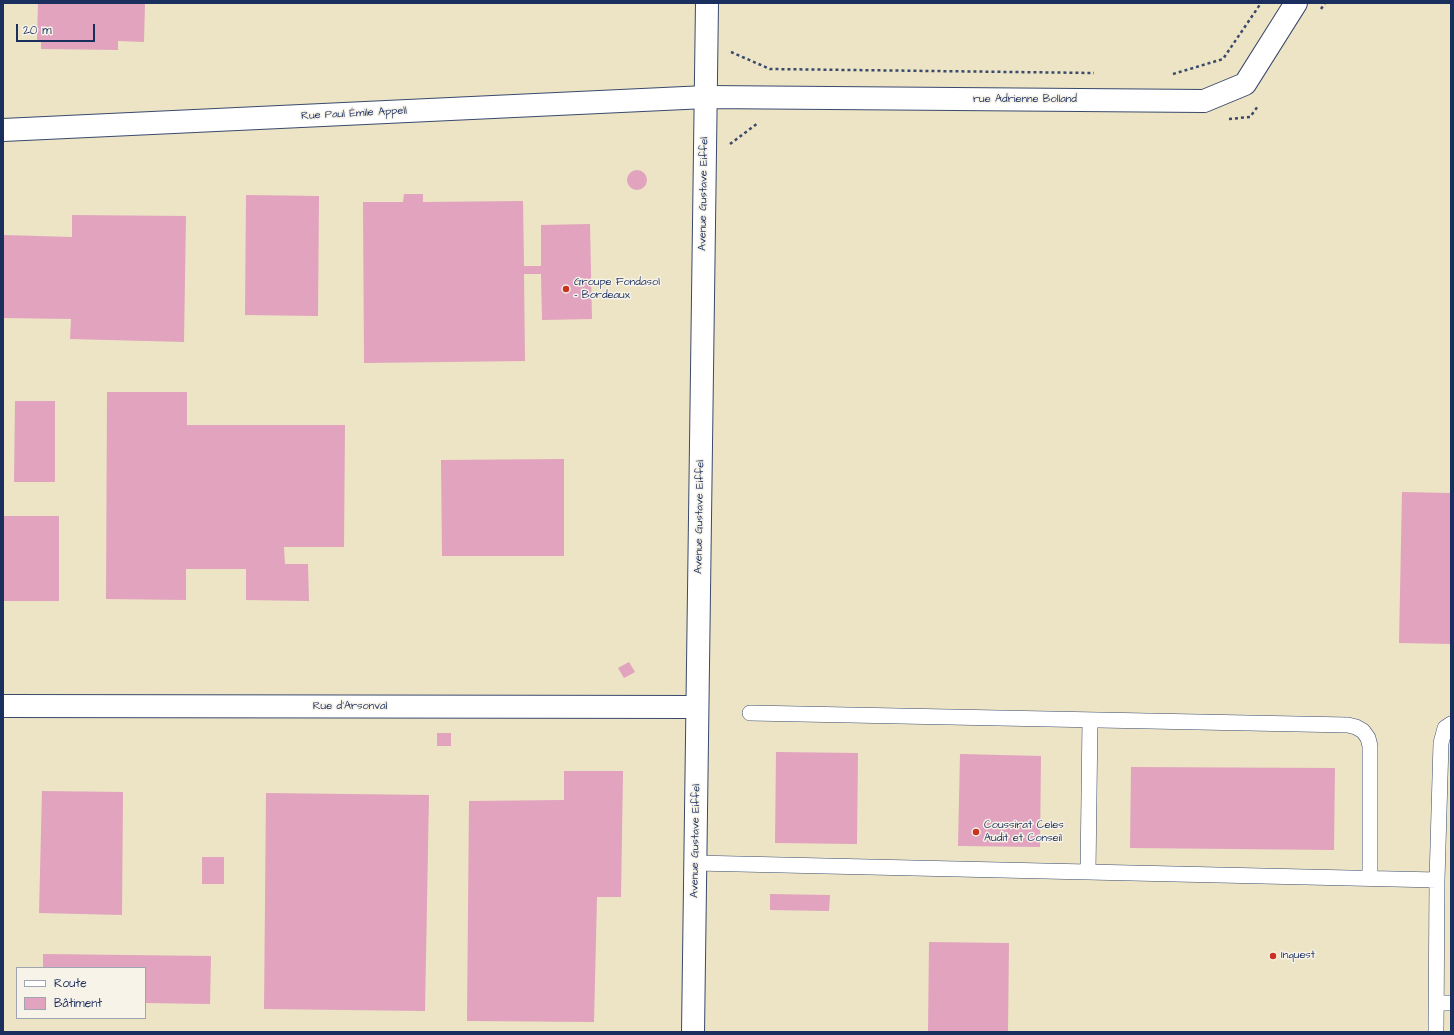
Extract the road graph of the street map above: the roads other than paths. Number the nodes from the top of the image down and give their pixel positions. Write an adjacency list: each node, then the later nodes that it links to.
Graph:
1 (707, 3): 3 (street, Avenue Gustave Eiffel)
2 (1296, 3): 3 (street, rue Adrienne Bolland)
3 (706, 97): 4 (street, Rue Paul Émile Appell); 6 (street, Avenue Gustave Eiffel)
4 (3, 130)
5 (3, 706): 6 (street, Rue d'Arsonval)
6 (697, 707): 11 (street, Avenue Gustave Eiffel)
7 (750, 714): 8 (lane)
8 (1090, 720): 12 (lane); 13 (lane)
9 (1451, 724): 10 (lane)
10 (1445, 778): 14 (lane)
11 (695, 863): 12 (lane); 17 (street, Avenue Gustave Eiffel)
12 (1088, 872): 13 (lane)
13 (1370, 878): 14 (lane)
14 (1437, 880): 15 (lane)
15 (1436, 1003): 16 (lane); 18 (lane)
16 (1451, 1003)
17 (693, 1032)
18 (1436, 1032)

